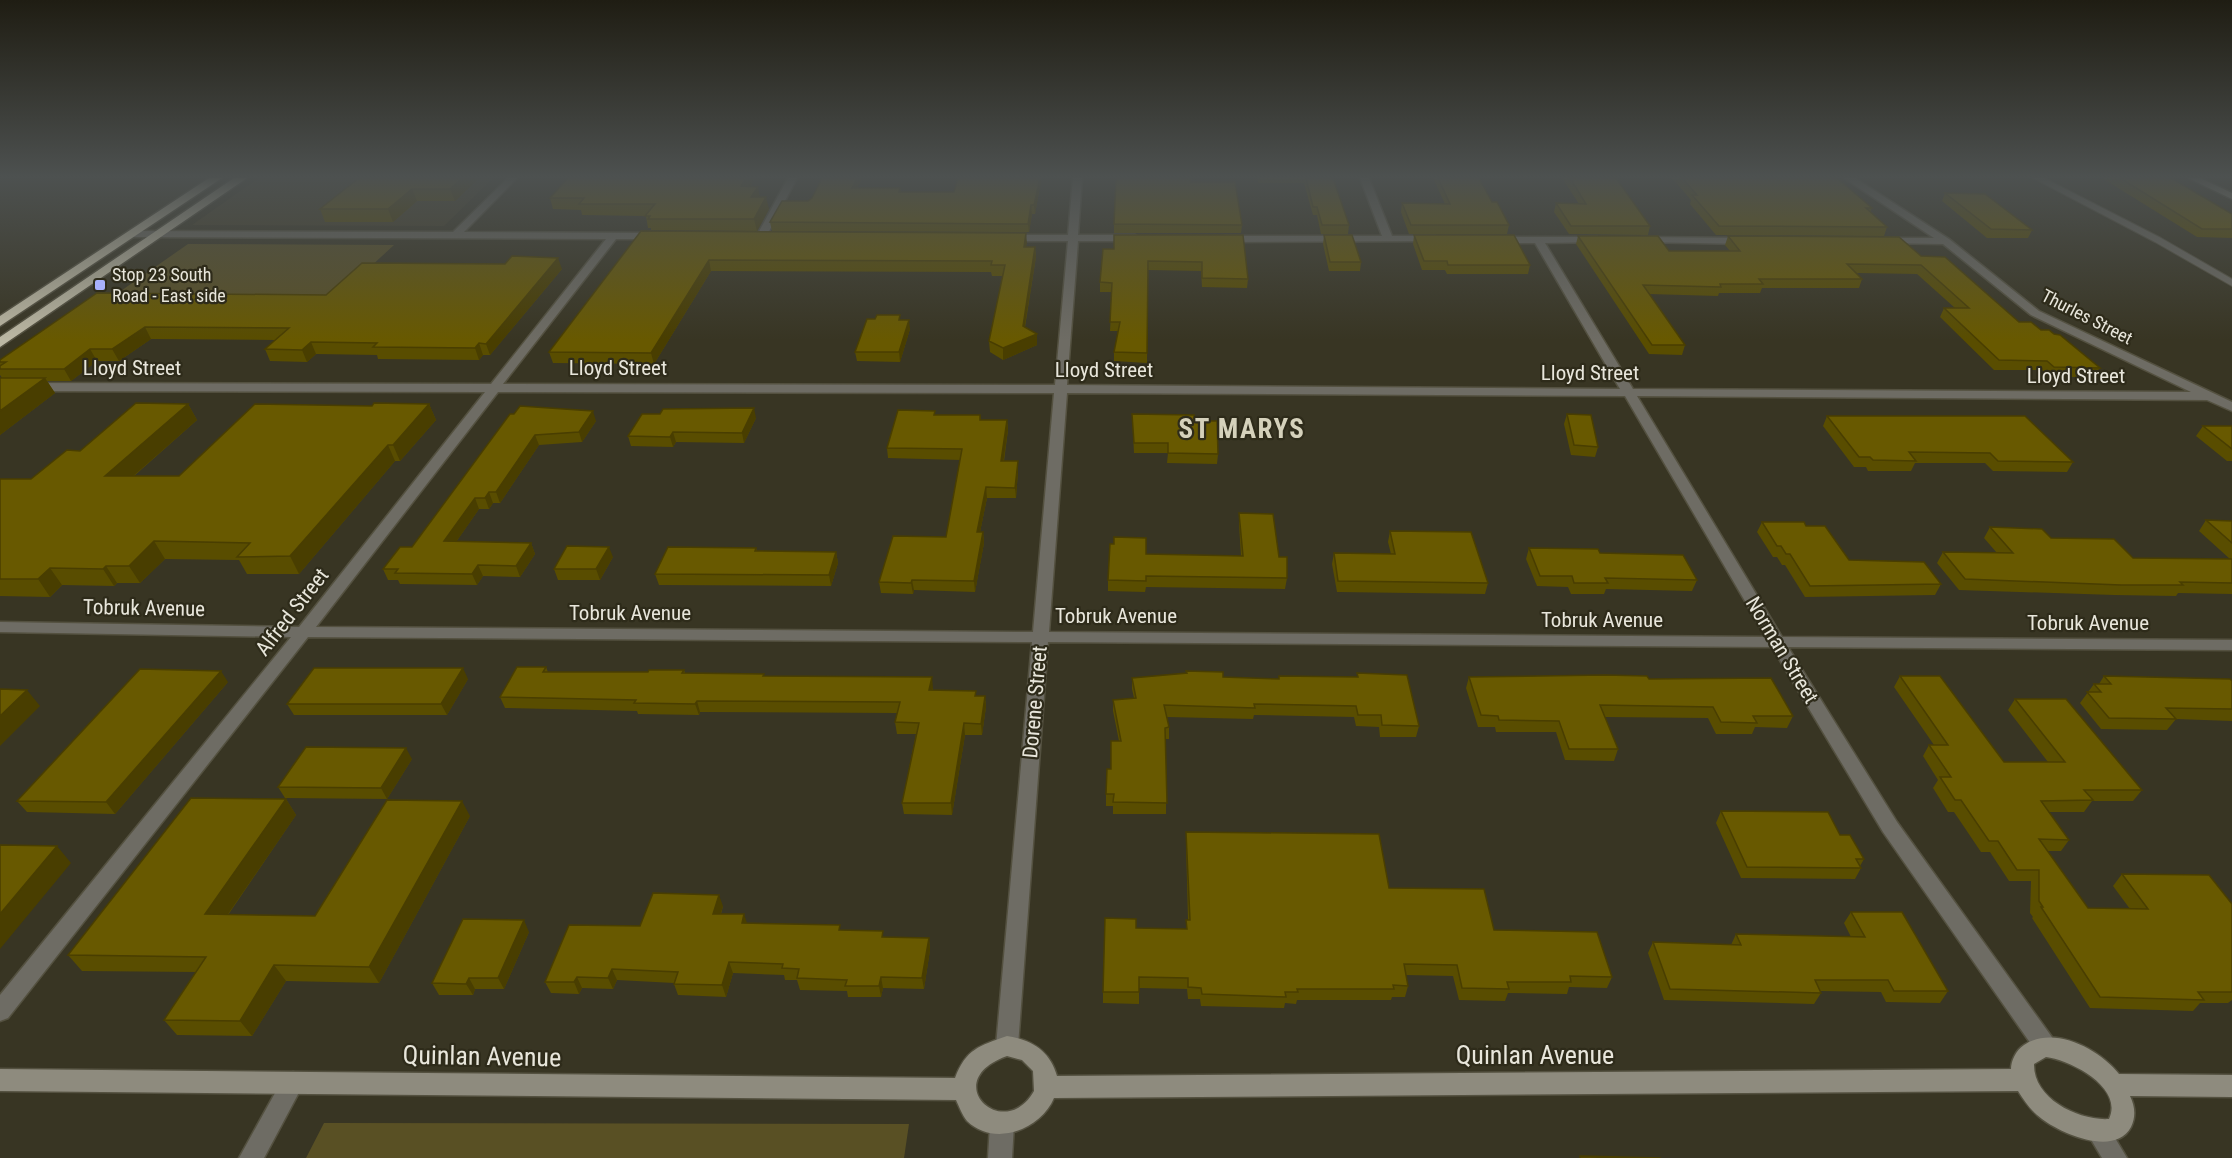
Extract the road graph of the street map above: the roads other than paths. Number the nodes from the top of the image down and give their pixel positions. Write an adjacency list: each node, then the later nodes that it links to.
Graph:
1 (136, 232): 9 (highway)
2 (163, 232): 10 (highway)
3 (459, 232): 11 (street)
4 (764, 232): 15 (street)
5 (1073, 232): 18 (street, Dorene Street)
6 (1385, 232): 21 (street)
7 (1930, 232): 29 (street, Thurles Street)
8 (2142, 232): 30 (lane)
9 (133, 234): 10 (street); 31 (highway)
10 (160, 234): 11 (street); 32 (highway)
11 (455, 236): 12 (street)
12 (613, 236): 13 (street); 34 (street, Alfred Street)
13 (670, 236)
14 (750, 237): 15 (street)
15 (761, 237): 16 (street)
16 (772, 237)
17 (992, 238): 18 (street)
18 (1073, 238): 19 (street); 35 (street, Dorene Street)
19 (1143, 238)
20 (1213, 238): 21 (street)
21 (1388, 239): 22 (street)
22 (1446, 239)
23 (1492, 240): 24 (street)
24 (1538, 240): 25 (street); 36 (street, Norman Street)
25 (1609, 240)
26 (1633, 240): 27 (street)
27 (1764, 241)
28 (1871, 241): 29 (street)
29 (1945, 242): 37 (street, Thurles Street)
30 (2232, 283)
31 (0, 322)
32 (0, 343)
33 (0, 387): 34 (street, Lloyd Street)
34 (494, 387): 35 (street, Lloyd Street); 40 (street, Alfred Street)
35 (1060, 389): 36 (street, Lloyd Street); 41 (street, Dorene Street)
36 (1628, 392): 37 (street, Lloyd Street); 42 (street, Norman Street)
37 (2208, 396): 38 (street, Thurles Street)
38 (2232, 407)
39 (0, 627): 40 (street, Tobruk Avenue)
40 (303, 632): 41 (street, Tobruk Avenue); 44 (street, Alfred Street)
41 (1040, 637): 42 (street, Tobruk Avenue); 45 (street, Dorene Street)
42 (1777, 642): 43 (street, Tobruk Avenue); 46 (street, Norman Street)
43 (2232, 645)
44 (0, 1011)
45 (1007, 1046): 52 (street); 53 (street)
46 (2046, 1047): 48 (street); 50 (street)
47 (0, 1080): 49 (street, Quinlan Avenue)
48 (2024, 1080): 52 (street, Quinlan Avenue); 55 (street)
49 (293, 1083): 53 (street, Quinlan Avenue); 56 (street)
50 (2115, 1085): 51 (street); 55 (street)
51 (2232, 1086)
52 (1046, 1088): 54 (street)
53 (963, 1089): 54 (street)
54 (1002, 1124): 57 (street)
55 (2098, 1131): 58 (street)
56 (251, 1158)
57 (1000, 1158)
58 (2115, 1158)

